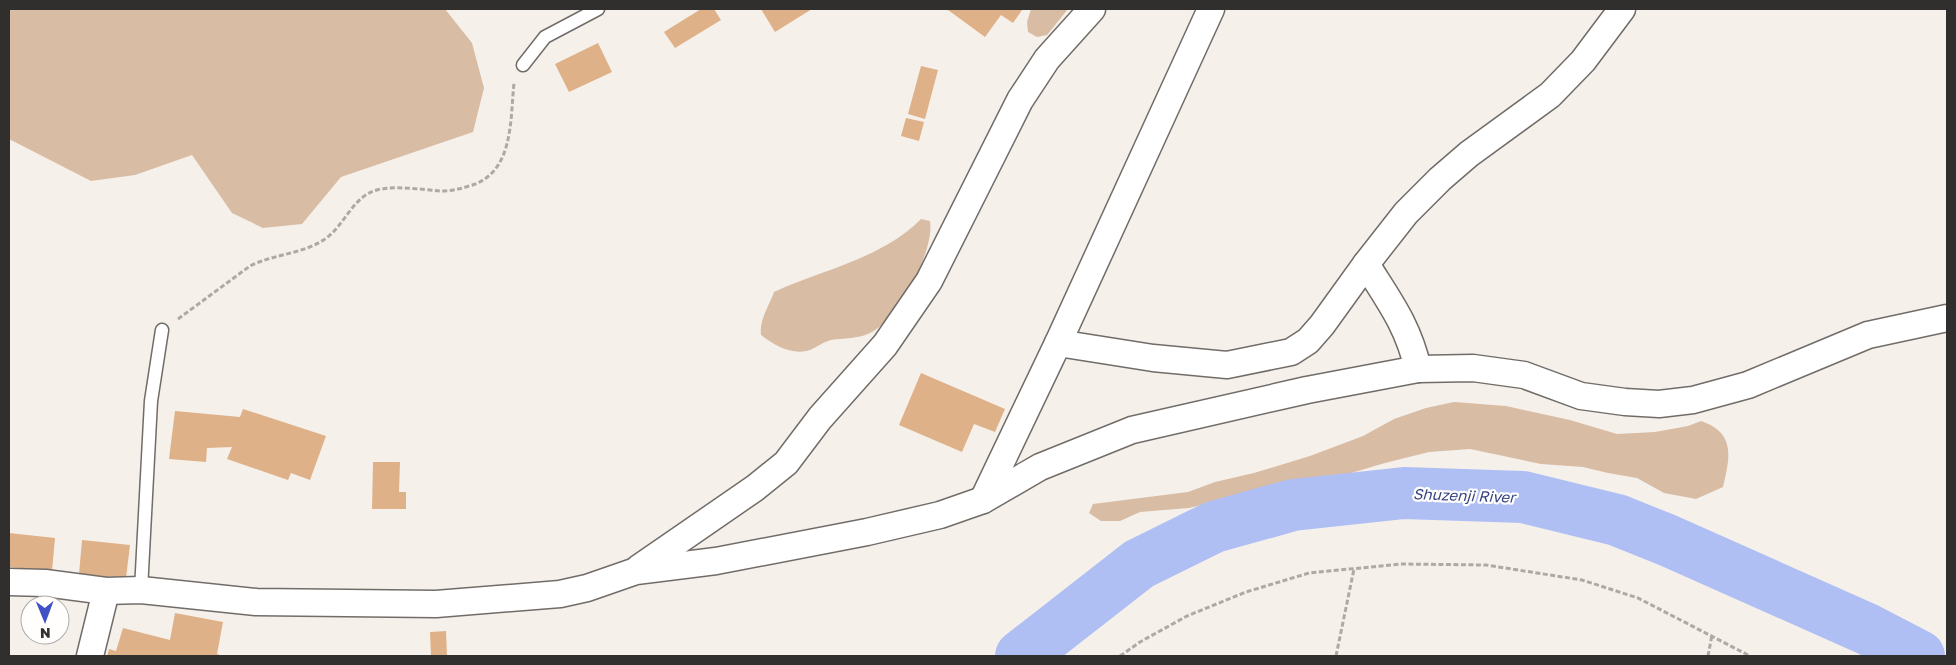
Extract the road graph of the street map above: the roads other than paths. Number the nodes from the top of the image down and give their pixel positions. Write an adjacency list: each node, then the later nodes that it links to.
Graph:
1 (598, 9): 5 (lane)
2 (1092, 9): 12 (street)
3 (1211, 9): 9 (street)
4 (1622, 9): 6 (street)
5 (523, 65)
6 (1366, 264): 9 (street); 10 (street)
7 (1947, 318): 10 (street)
8 (162, 330): 15 (lane)
9 (1058, 343): 11 (street)
10 (1418, 369): 11 (street)
11 (983, 500): 12 (street)
12 (636, 570): 15 (street)
13 (9, 582): 14 (street)
14 (106, 590): 15 (street); 16 (street)
15 (142, 590)
16 (90, 656)

